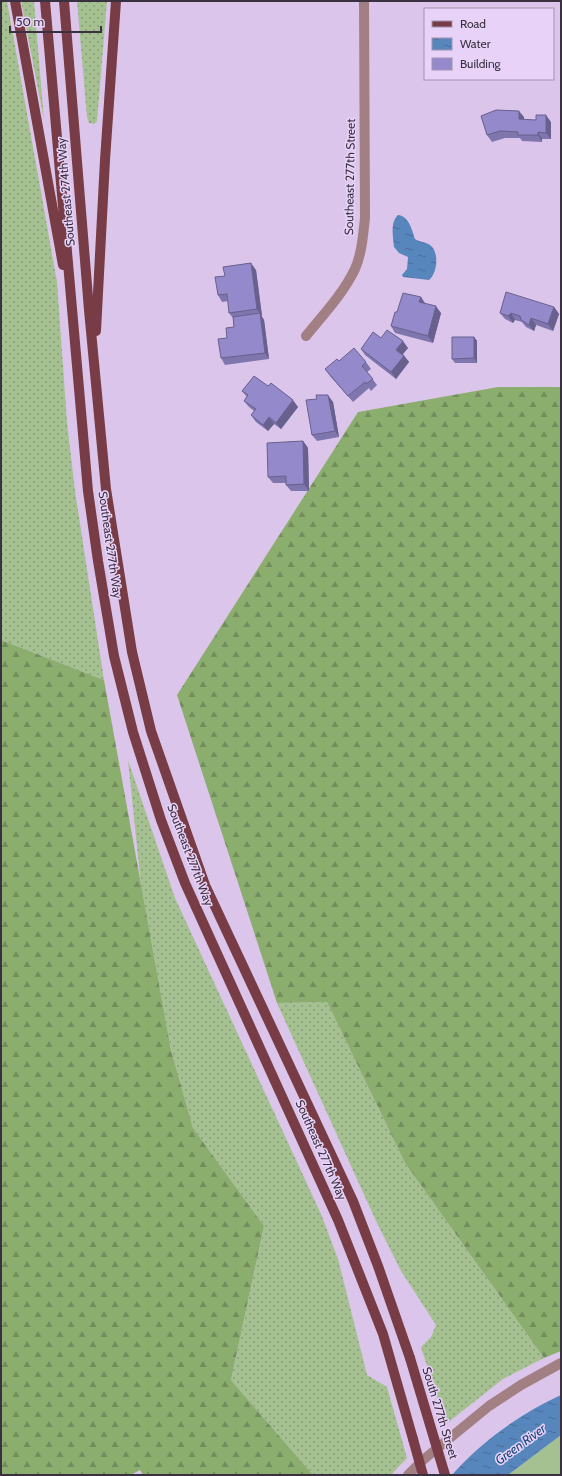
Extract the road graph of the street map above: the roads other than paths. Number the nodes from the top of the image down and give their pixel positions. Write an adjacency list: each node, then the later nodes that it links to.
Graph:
1 (15, 1): 6 (main road)
2 (45, 1): 6 (main road, Southeast 274th Way)
3 (64, 1): 8 (main road, Southeast 274th Way)
4 (116, 1): 8 (main road)
5 (364, 1): 7 (street, Southeast 277th Street)
6 (74, 323): 12 (main road, Southeast 277th Way, bridge)
7 (306, 336)
8 (96, 381): 9 (main road, Southeast 277th Way)
9 (410, 1358): 13 (main road, South 277th Street, bridge)
10 (561, 1363): 11 (street)
11 (408, 1475)
12 (424, 1475)
13 (445, 1475)

